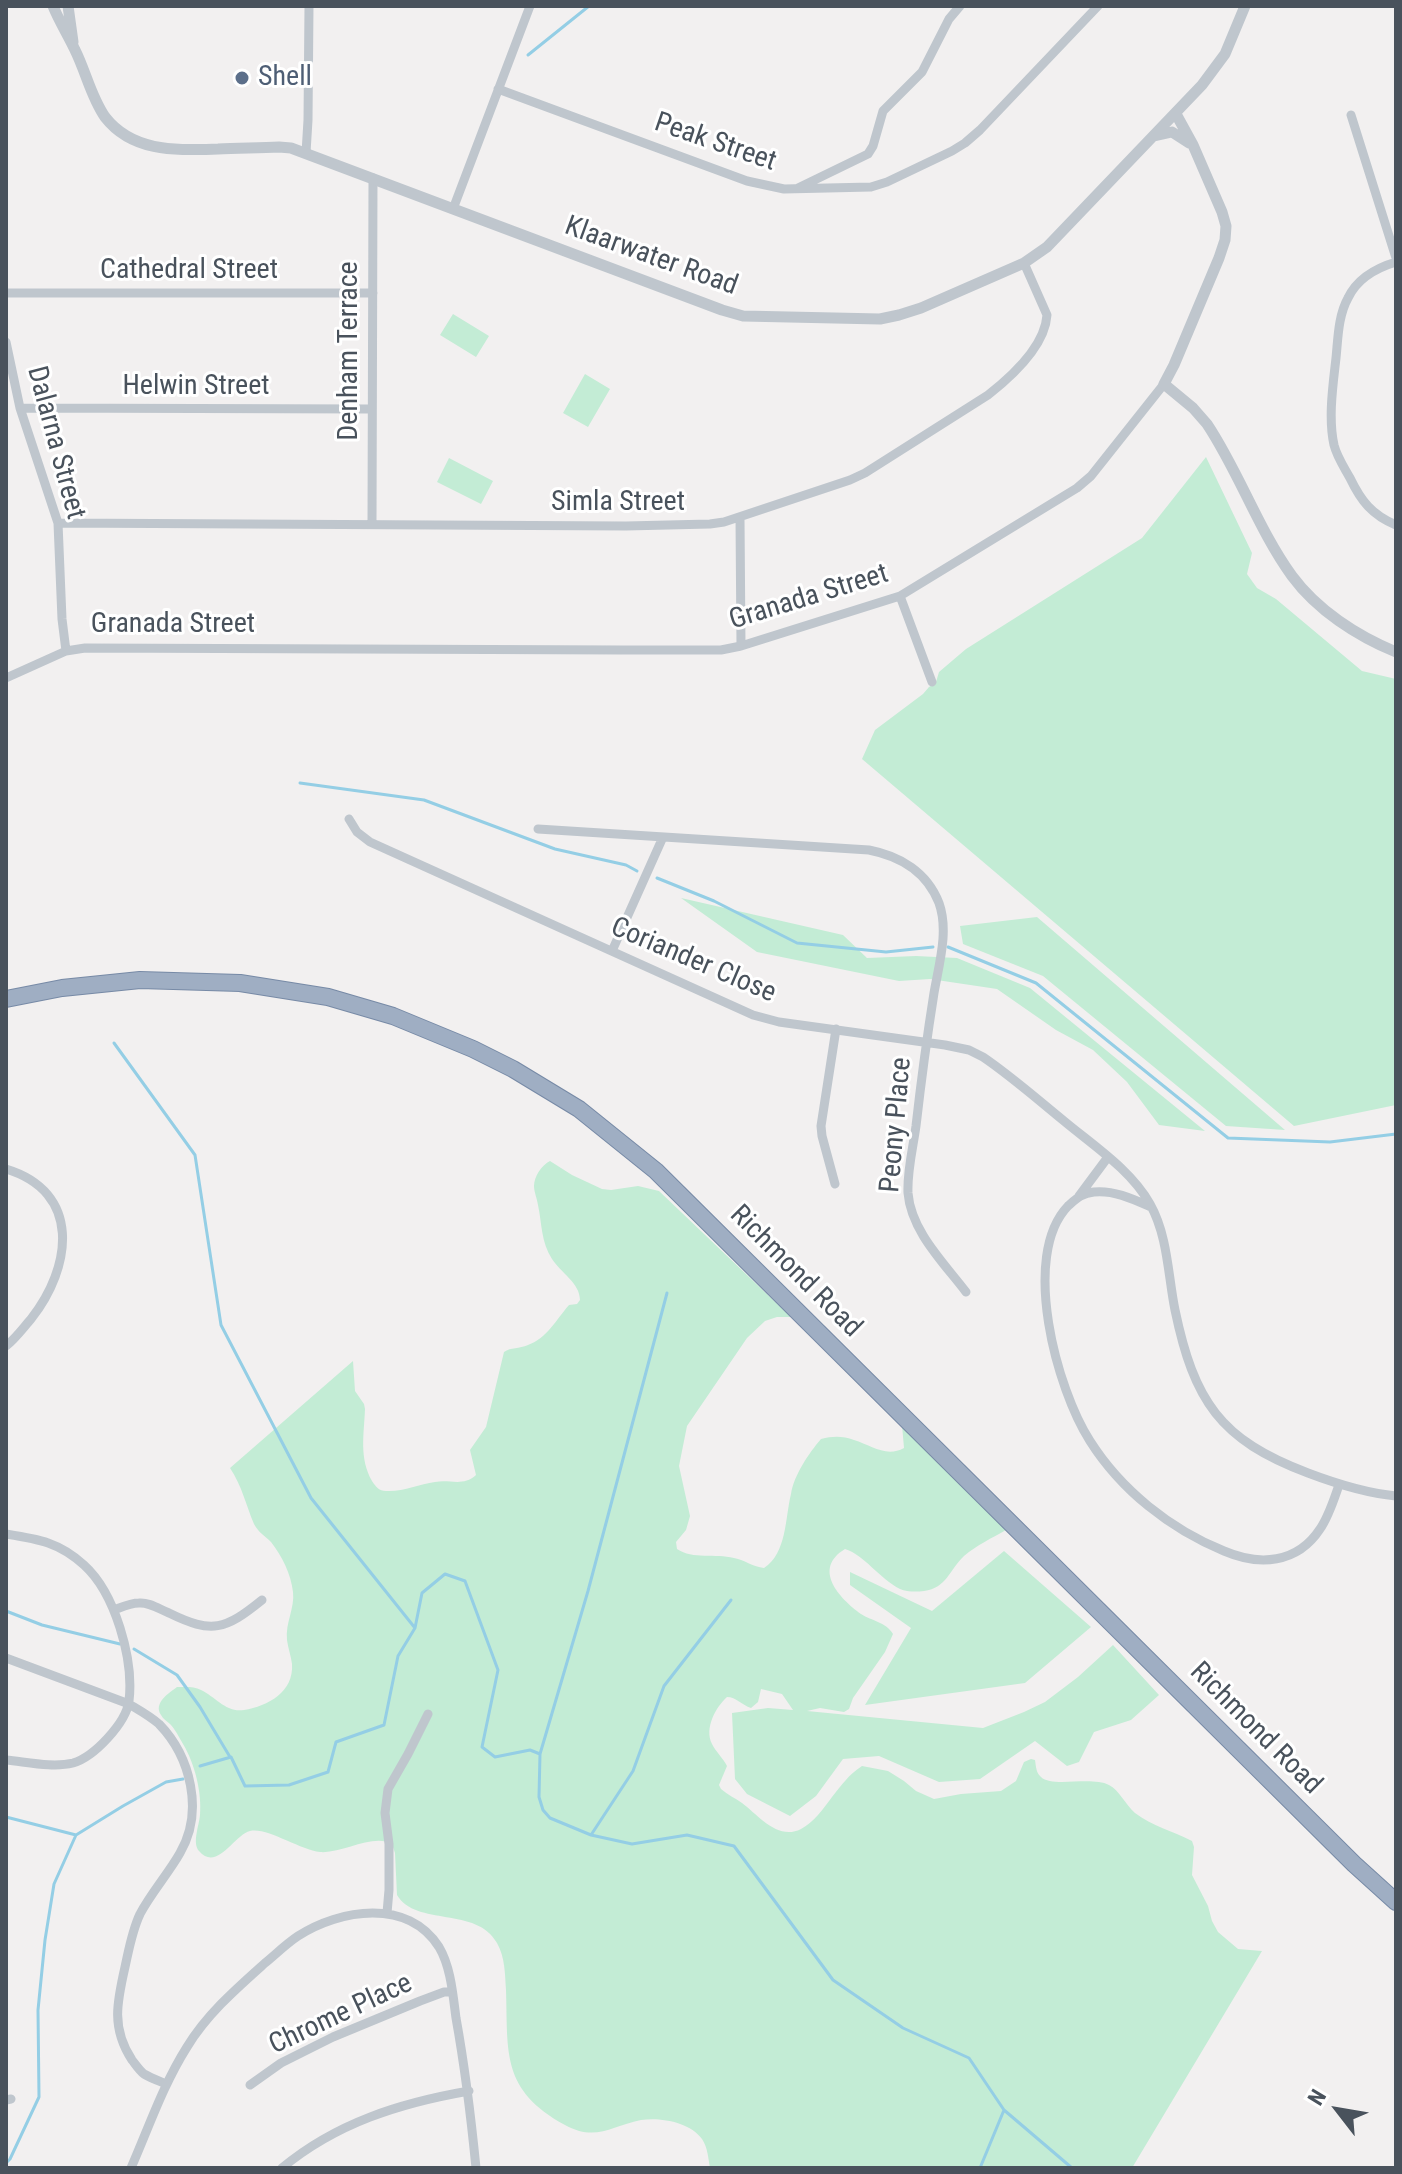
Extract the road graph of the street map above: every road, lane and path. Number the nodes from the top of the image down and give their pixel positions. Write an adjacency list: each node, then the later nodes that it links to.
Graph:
1 (53, 6): 8 (street, Klaarwater Road)
2 (68, 6): 8 (street, Klaarwater Road)
3 (309, 6): 14 (street)
4 (530, 6): 9 (street)
5 (960, 6): 16 (street)
6 (1098, 6): 16 (street, Peak Street)
7 (1245, 6): 10 (street, Klaarwater Road)
8 (75, 50): 14 (street, Klaarwater Road)
9 (498, 89): 16 (street, Peak Street); 17 (street)
10 (1176, 114): 12 (street, Klaarwater Road); 13 (street, Granada Street)
11 (1351, 115): 18 (street)
12 (1154, 136): 13 (street); 19 (street, Klaarwater Road)
13 (1193, 145): 24 (street, Granada Street)
14 (306, 153): 15 (street, Klaarwater Road)
15 (373, 178): 17 (street, Klaarwater Road); 21 (street, Denham Terrace)
16 (795, 189)
17 (453, 209): 19 (street, Klaarwater Road)
18 (1396, 260): 30 (street)
19 (1024, 263): 27 (street, Simla Street)
20 (6, 293): 21 (street, Cathedral Street)
21 (373, 293): 26 (street, Denham Terrace)
22 (6, 342): 23 (street, Dalarna Street)
23 (7, 356): 25 (street, Dalarna Street)
24 (1164, 384): 31 (street, Granada Street); 34 (street)
25 (20, 408): 26 (street, Helwin Street); 28 (street, Dalarna Street)
26 (371, 409): 29 (street, Denham Terrace)
27 (740, 518): 29 (street, Simla Street); 32 (street)
28 (58, 523): 29 (street, Simla Street); 33 (street, Dalarna Street)
29 (372, 524)
30 (1396, 525)
31 (900, 596): 32 (street, Granada Street); 36 (street)
32 (741, 646): 33 (street, Granada Street)
33 (66, 651): 35 (street, Granada Street)
34 (1396, 651)
35 (6, 678)
36 (932, 682)
37 (349, 819): 40 (street, Coriander Close)
38 (538, 829): 39 (street, Peony Place)
39 (663, 837): 40 (street); 43 (street, Peony Place)
40 (612, 951): 42 (street, Coriander Close)
41 (6, 999): 60 (highway, Richmond Road)
42 (836, 1029): 43 (street, Coriander Close); 46 (street)
43 (926, 1042): 44 (street, Coriander Close); 49 (street, Peony Place)
44 (1108, 1157): 47 (street); 48 (street, Coriander Close)
45 (6, 1169): 50 (street)
46 (835, 1184)
47 (1079, 1196): 48 (street); 51 (street)
48 (1152, 1208): 51 (street, Coriander Close)
49 (966, 1292)
50 (6, 1346)
51 (1339, 1485): 52 (street, Coriander Close)
52 (1396, 1496)
53 (6, 1534): 55 (street)
54 (262, 1600): 55 (street)
55 (114, 1610): 57 (street)
56 (6, 1658): 57 (street)
57 (129, 1704): 59 (street); 63 (street)
58 (428, 1714): 61 (street)
59 (6, 1760)
60 (1396, 1902)
61 (387, 1913): 62 (street); 63 (street)
62 (452, 1992): 64 (street, Chrome Place); 65 (street)
63 (166, 2084): 66 (street)
64 (250, 2085)
65 (469, 2091): 67 (street); 68 (street)
66 (131, 2168)
67 (282, 2168)
68 (476, 2168)

